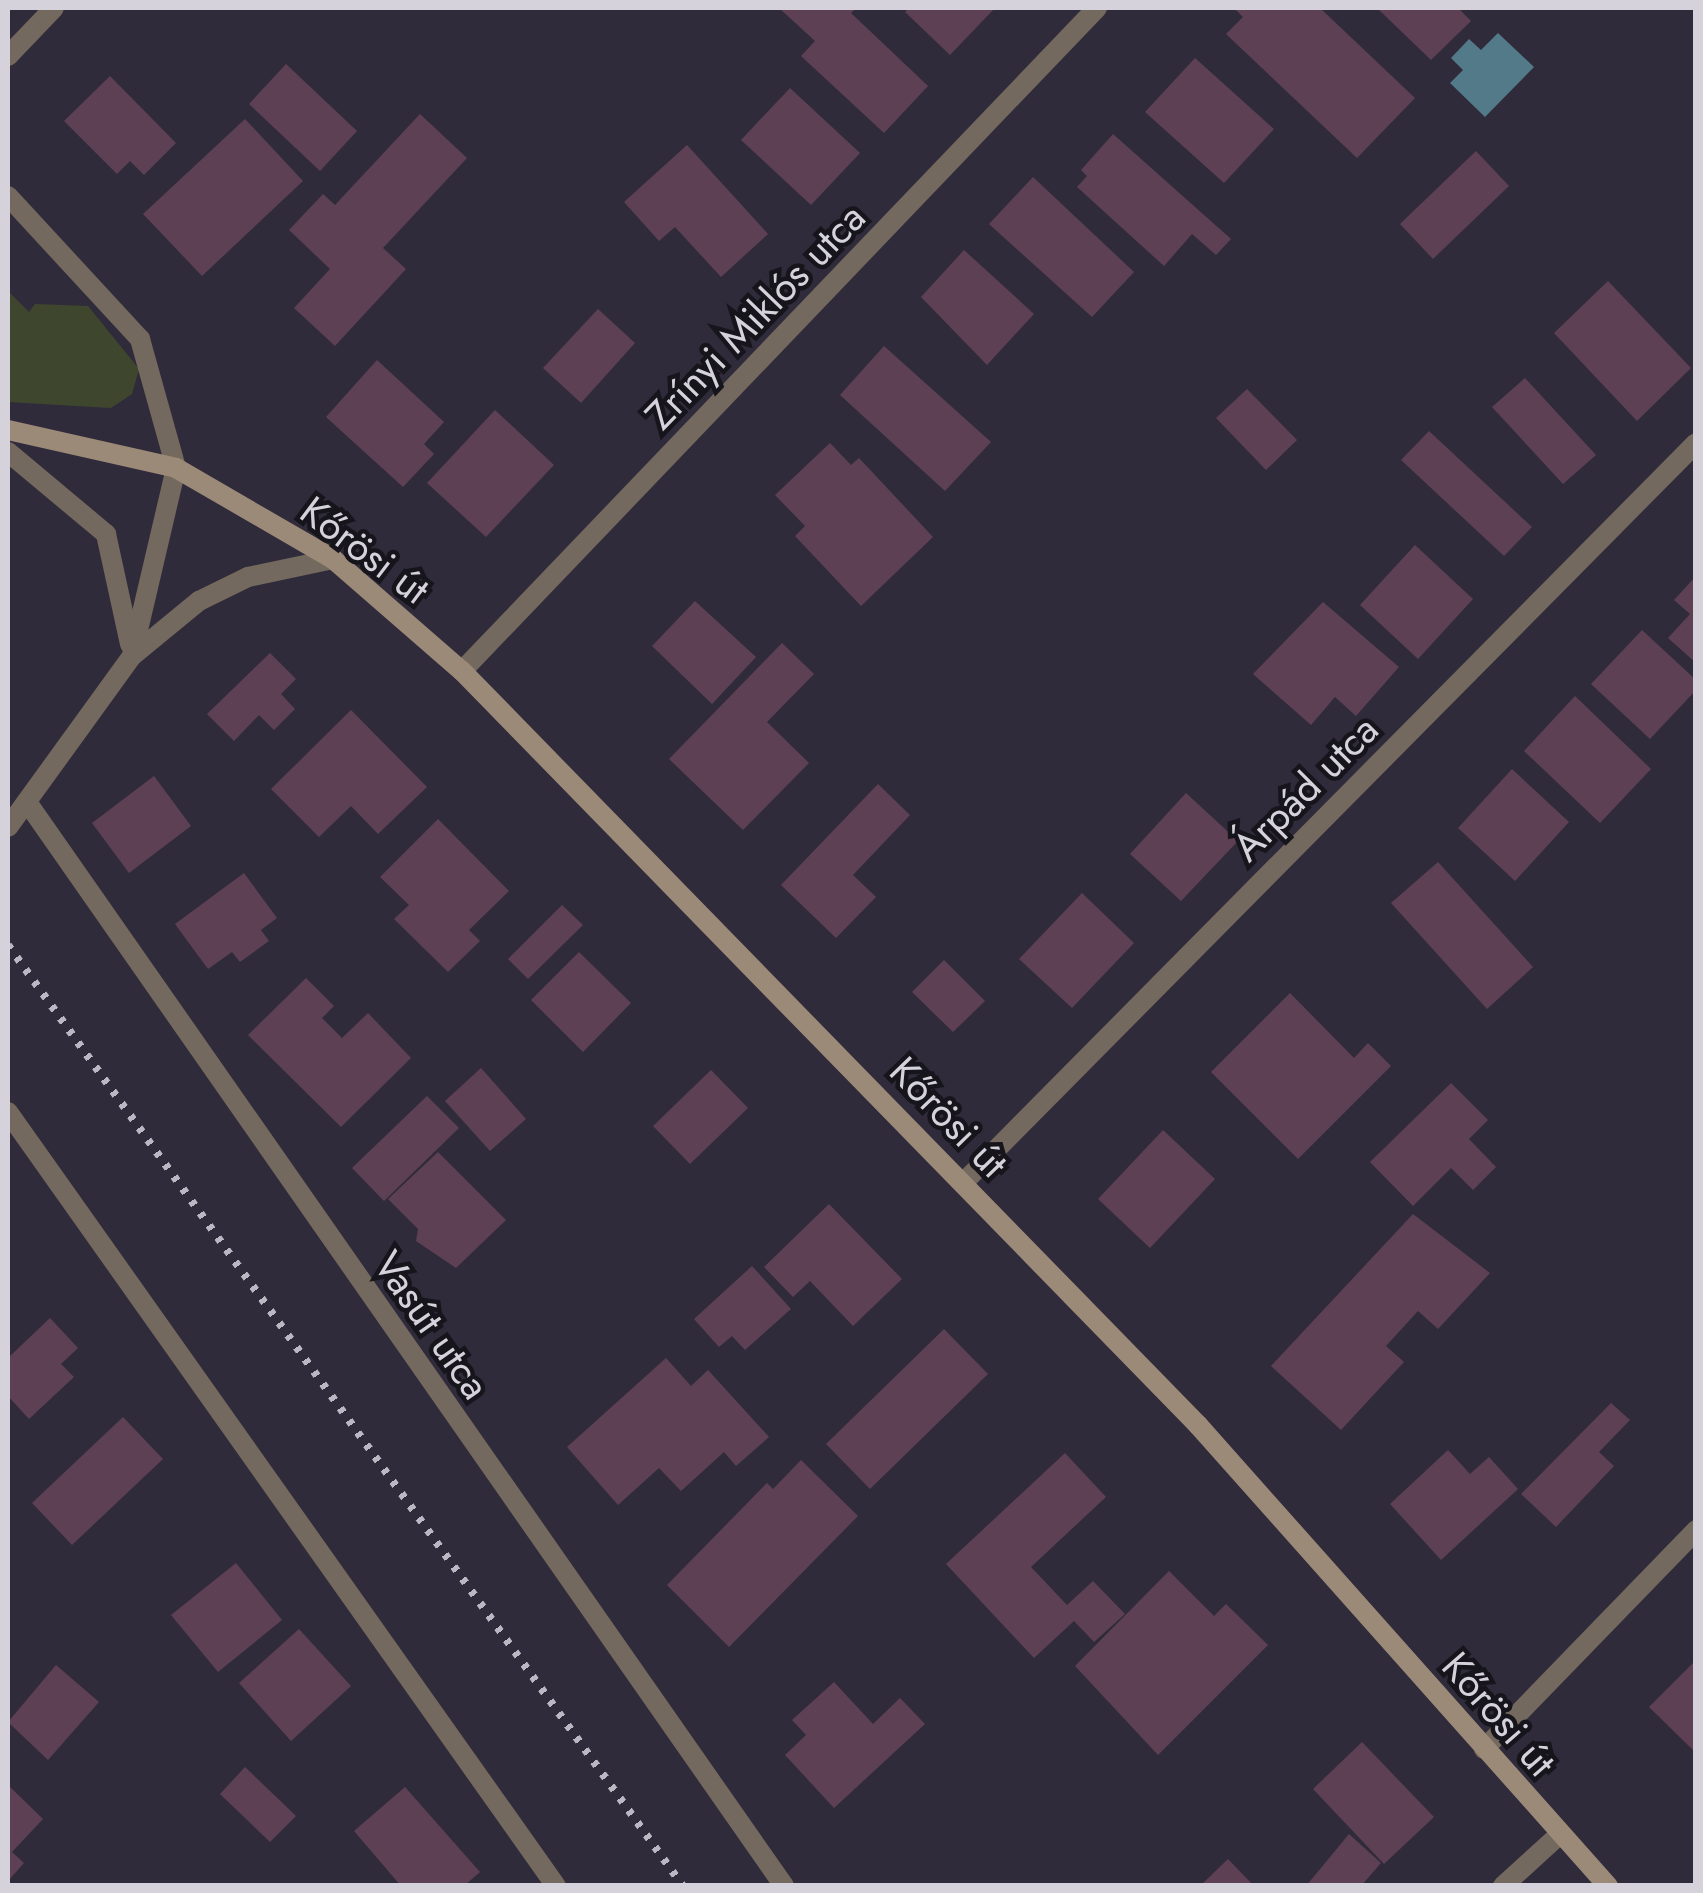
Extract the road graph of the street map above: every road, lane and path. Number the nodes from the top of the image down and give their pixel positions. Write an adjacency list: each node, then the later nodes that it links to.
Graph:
1 (54, 8): 3 (street)
2 (1098, 8): 11 (street, Zrínyi Miklós utca)
3 (8, 56)
4 (8, 196): 8 (street)
5 (8, 430): 8 (main road, Kőrösi út)
6 (1696, 443): 15 (street, Árpád utca)
7 (8, 452): 10 (street)
8 (176, 468): 9 (main road, Kőrösi út); 10 (street)
9 (333, 560): 10 (street); 11 (main road, Kőrösi út)
10 (132, 656): 12 (street)
11 (462, 672): 15 (main road, Kőrösi út)
12 (27, 802): 13 (street); 20 (street, Vasút utca)
13 (8, 828)
14 (8, 1112): 19 (street)
15 (964, 1182): 17 (main road, Kőrösi út)
16 (1696, 1530): 17 (street)
17 (1484, 1749): 18 (main road, Kőrösi út)
18 (1558, 1836): 21 (street); 22 (main road, Kőrösi út)
19 (556, 1886)
20 (784, 1886)
21 (1504, 1886)
22 (1608, 1886)

